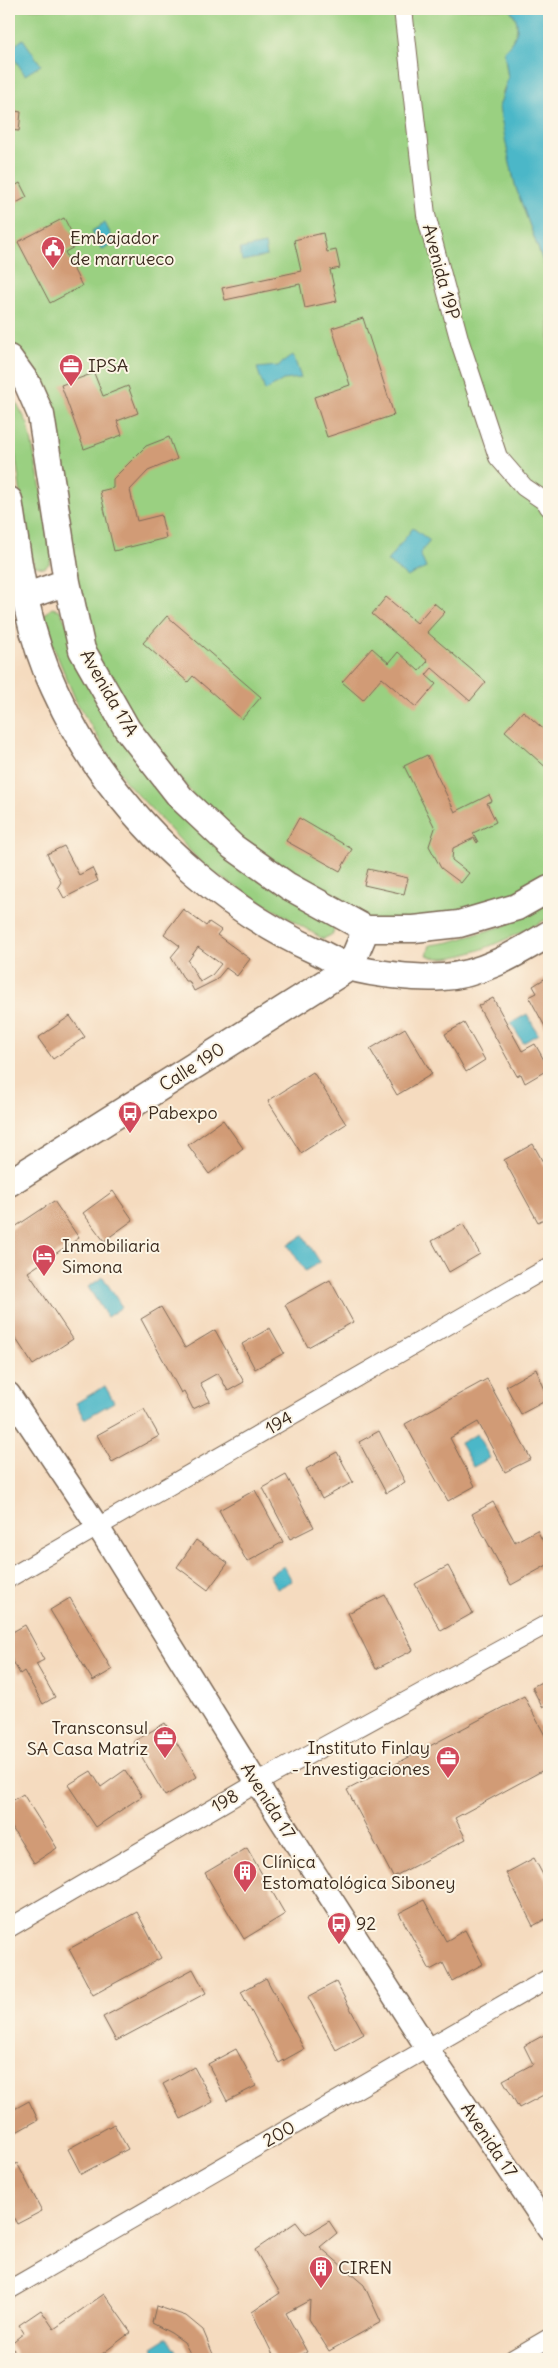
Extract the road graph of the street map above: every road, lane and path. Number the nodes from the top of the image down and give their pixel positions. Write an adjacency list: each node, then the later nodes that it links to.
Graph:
1 (403, 9): 4 (street, Avenida 19P)
2 (9, 358): 5 (main road, Avenida 17A)
3 (9, 500): 6 (main road)
4 (548, 504)
5 (67, 582): 6 (main road); 8 (main road, Avenida 17A)
6 (24, 597): 10 (main road)
7 (549, 888): 8 (main road)
8 (366, 929): 10 (main road)
9 (549, 934): 10 (main road)
10 (350, 967): 11 (main road, Calle 190)
11 (9, 1183)
12 (549, 1267): 14 (street, 194)
13 (9, 1394): 14 (street, Avenida 17)
14 (98, 1527): 15 (street, 194); 17 (street, Avenida 17)
15 (9, 1578)
16 (549, 1623): 17 (street, 198)
17 (257, 1783): 18 (street, 198); 20 (street, Avenida 17)
18 (9, 1928)
19 (549, 1978): 20 (street, 200)
20 (427, 2048): 21 (street, Avenida 17); 22 (street, 200)
21 (549, 2229)
22 (9, 2290)
23 (549, 2338): 24 (street)
24 (513, 2359)

